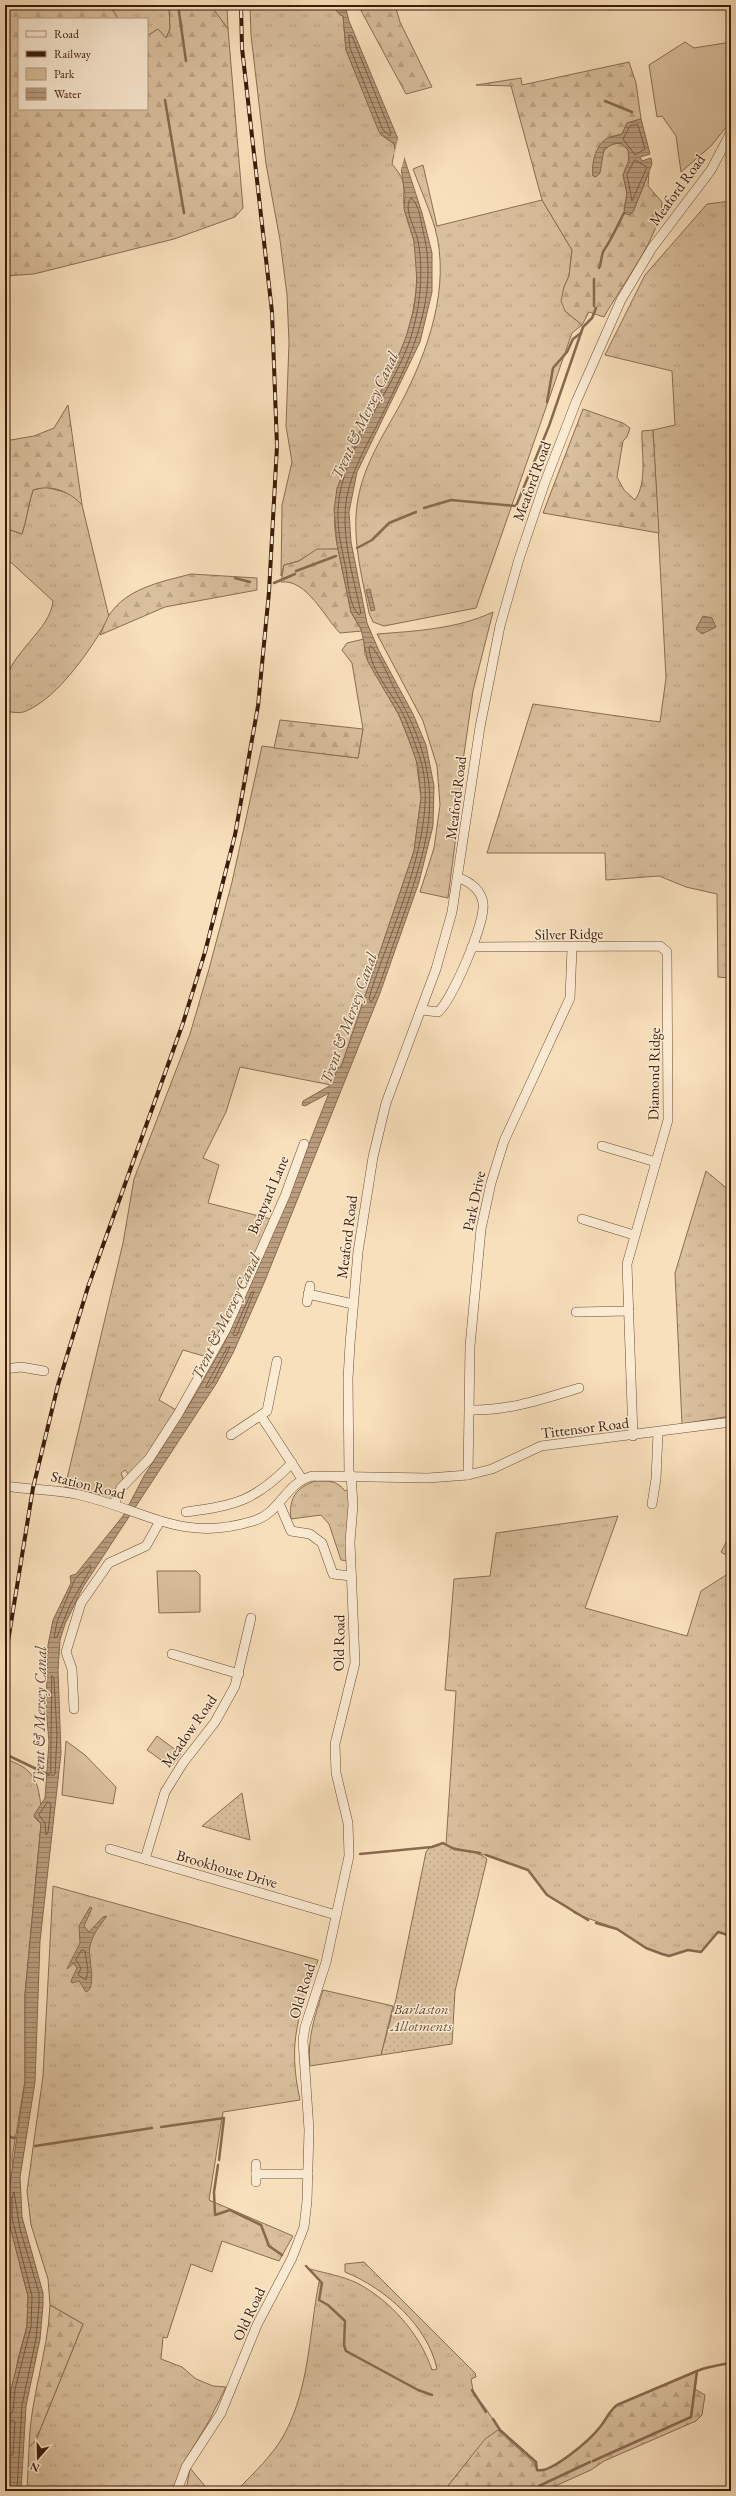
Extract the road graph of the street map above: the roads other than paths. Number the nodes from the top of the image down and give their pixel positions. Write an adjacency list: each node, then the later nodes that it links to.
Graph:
1 (731, 132): 2 (street, Meaford Road)
2 (458, 878): 3 (street); 6 (street, Meaford Road)
3 (472, 947): 4 (street, Silver Ridge); 6 (street)
4 (572, 948): 5 (street, Silver Ridge); 20 (street, Park Drive)
5 (665, 949): 9 (street, Diamond Ridge)
6 (422, 1010): 13 (street, Meaford Road)
7 (304, 1144): 32 (street, Boatyard Lane)
8 (602, 1146): 9 (street)
9 (656, 1162): 11 (street, Diamond Ridge)
10 (582, 1219): 11 (street)
11 (634, 1235): 14 (street, Diamond Ridge)
12 (308, 1294): 13 (street)
13 (353, 1304): 27 (street, Meaford Road)
14 (629, 1311): 15 (street); 25 (street, Diamond Ridge)
15 (576, 1312)
16 (277, 1361): 21 (street)
17 (5, 1369): 18 (street)
18 (44, 1371)
19 (579, 1388): 20 (street)
20 (470, 1410): 28 (street, Park Drive)
21 (261, 1416): 24 (street); 26 (street)
22 (731, 1422): 23 (street, Tittensor Road)
23 (658, 1433): 25 (street, Tittensor Road); 33 (street)
24 (231, 1435)
25 (633, 1436): 28 (street, Tittensor Road)
26 (292, 1463): 29 (street); 34 (street)
27 (350, 1475): 28 (street, Tittensor Road); 29 (street); 36 (street, Old Road)
28 (468, 1475)
29 (302, 1479): 31 (street)
30 (5, 1486): 32 (street, Station Road)
31 (279, 1503): 35 (street); 36 (street)
32 (114, 1504): 35 (street, Station Road)
33 (652, 1504)
34 (186, 1512)
35 (160, 1521): 40 (street)
36 (351, 1576): 43 (street, Old Road)
37 (251, 1618): 39 (street, Meadow Road)
38 (172, 1654): 39 (street)
39 (238, 1674): 42 (street, Meadow Road)
40 (74, 1709)
41 (110, 1849): 42 (street, Brookhouse Drive)
42 (145, 1859): 43 (street, Brookhouse Drive)
43 (336, 1915): 45 (street, Old Road)
44 (256, 2164): 45 (street)
45 (308, 2174): 46 (street, Old Road)
46 (177, 2491)

